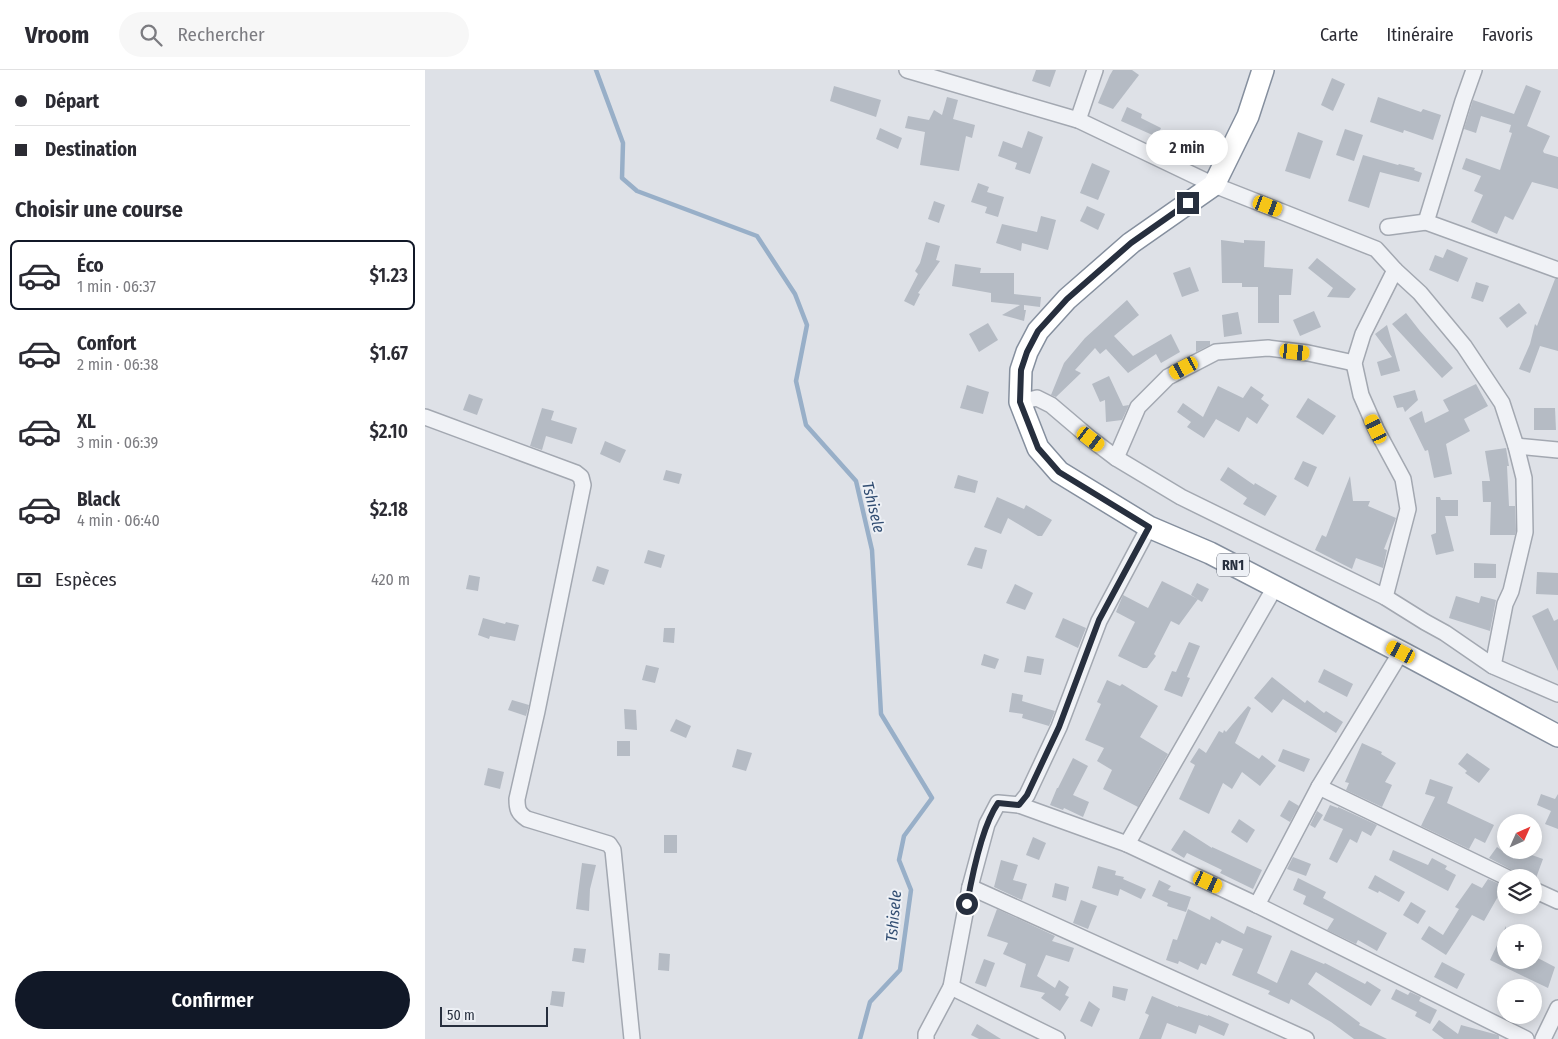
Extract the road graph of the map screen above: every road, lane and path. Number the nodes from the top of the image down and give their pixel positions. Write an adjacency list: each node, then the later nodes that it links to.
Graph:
1 (907, 70): 5 (street)
2 (1095, 70): 6 (street)
3 (1263, 70): 7 (highway, RN1)
4 (1474, 70): 8 (street)
5 (934, 74): 6 (street)
6 (1078, 120): 7 (street)
7 (1213, 185): 10 (street); 13 (highway, RN1)
8 (1426, 222): 9 (street); 11 (street)
9 (1388, 227)
10 (1395, 270): 12 (street); 15 (street)
11 (1558, 270)
12 (1353, 363): 17 (street); 20 (street)
13 (1020, 402): 17 (street); 18 (highway, RN1)
14 (425, 417): 35 (street)
15 (1516, 446): 16 (street); 22 (street)
16 (1558, 450)
17 (1116, 458): 20 (street)
18 (1149, 527): 19 (highway, RN1); 26 (street)
19 (1275, 587): 21 (highway, RN1); 27 (street)
20 (1385, 597): 22 (street)
21 (1401, 652): 24 (highway, RN1); 25 (street)
22 (1493, 666): 23 (street)
23 (1558, 694)
24 (1558, 736)
25 (1319, 787): 28 (street); 32 (street)
26 (1019, 805): 27 (street); 29 (street)
27 (1127, 844): 32 (street)
28 (1497, 873)
29 (970, 887): 33 (street); 38 (street)
30 (1542, 894): 31 (street)
31 (1558, 901)
32 (1257, 905): 39 (street)
33 (951, 988): 36 (street); 37 (street)
34 (1558, 1008): 40 (street)
35 (632, 1039)
36 (926, 1039)
37 (1057, 1039)
38 (1305, 1039)
39 (1526, 1039)
40 (1543, 1039)

